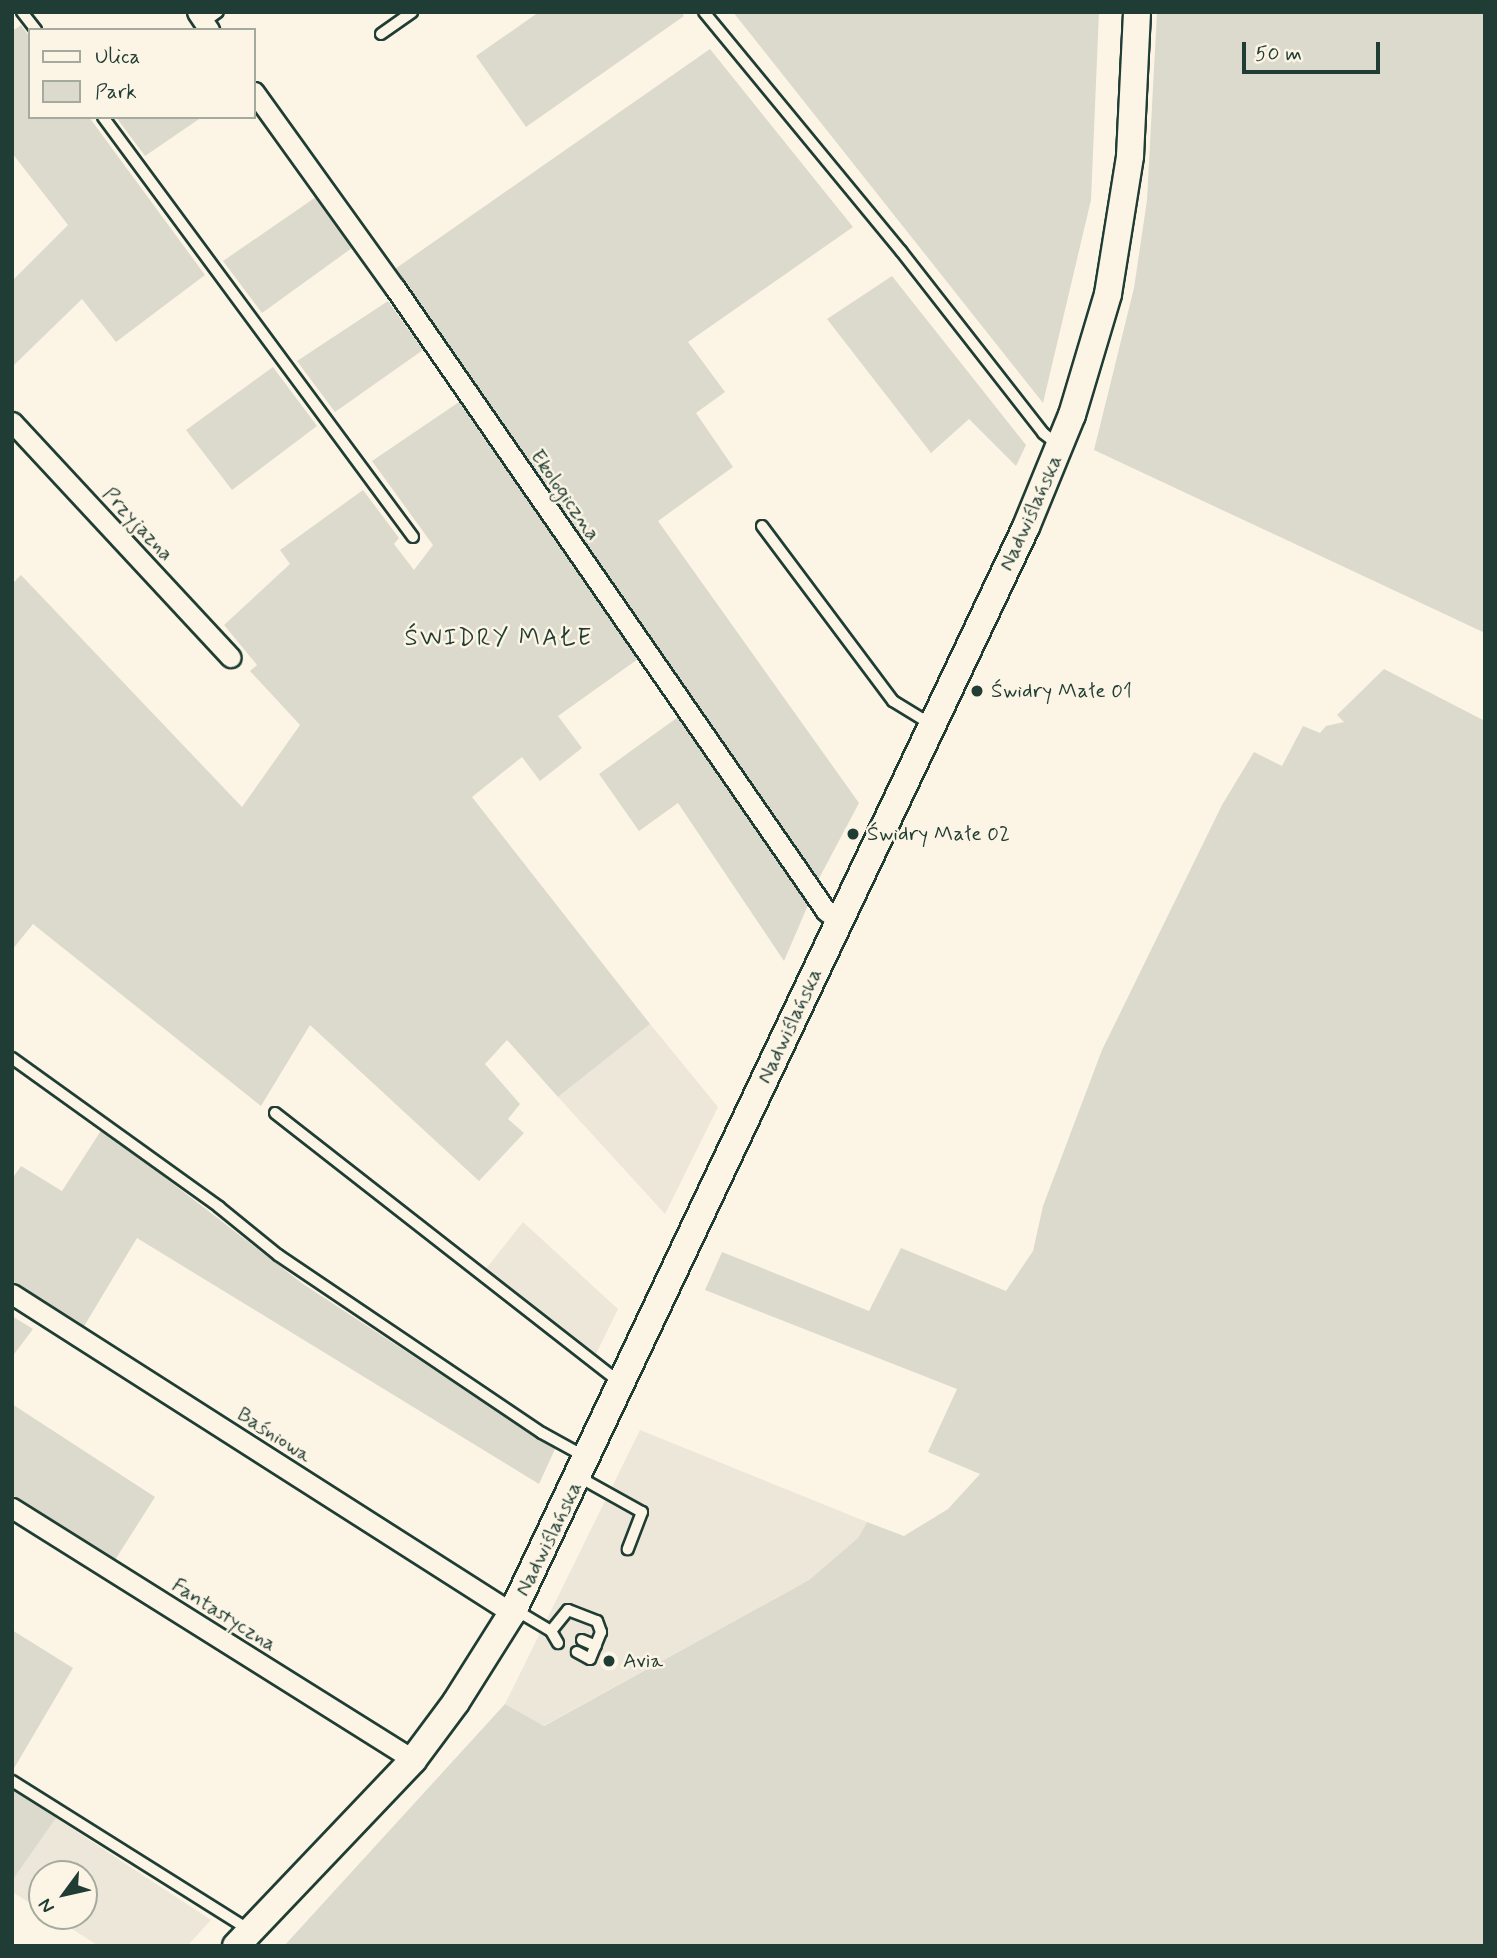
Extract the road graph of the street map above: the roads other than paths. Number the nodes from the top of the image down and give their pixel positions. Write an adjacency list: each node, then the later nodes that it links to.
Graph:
1 (22, 12): 5 (lane)
2 (412, 12): 6 (lane)
3 (704, 12): 10 (lane)
4 (1137, 12): 10 (main road, Nadwiślańska)
5 (34, 28)
6 (381, 34)
7 (256, 95): 15 (street, Ekologiczna)
8 (104, 119): 12 (lane)
9 (12, 422): 13 (street, Przyjazna)
10 (1060, 446): 14 (main road, Nadwiślańska)
11 (762, 526): 14 (lane)
12 (413, 537)
13 (230, 657)
14 (932, 726): 15 (main road, Nadwiślańska)
15 (840, 920): 19 (main road, Nadwiślańska)
16 (12, 1058): 20 (lane)
17 (275, 1113): 19 (lane)
18 (12, 1294): 23 (street, Baśniowa)
19 (622, 1385): 20 (main road, Nadwiślańska)
20 (584, 1468): 22 (lane); 23 (main road, Nadwiślańska)
21 (12, 1508): 30 (street, Fantastyczna)
22 (628, 1549)
23 (513, 1611): 24 (lane); 30 (main road, Nadwiślańska)
24 (551, 1631): 25 (lane); 27 (lane); 28 (lane)
25 (564, 1631)
26 (582, 1640): 28 (lane)
27 (558, 1643)
28 (596, 1646): 29 (lane)
29 (577, 1652)
30 (413, 1760): 32 (main road, Nadwiślańska)
31 (12, 1781): 32 (lane)
32 (244, 1939)

